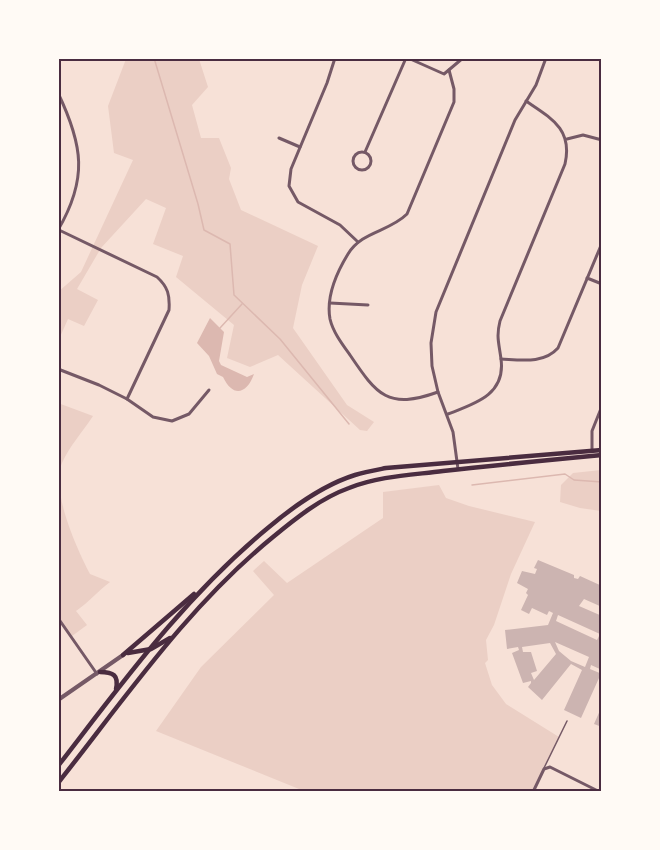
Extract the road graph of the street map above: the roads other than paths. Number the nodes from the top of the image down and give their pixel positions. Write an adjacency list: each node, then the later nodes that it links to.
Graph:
1 (335, 58): 13 (street)
2 (407, 58): 5 (street); 14 (street)
3 (463, 58): 5 (street)
4 (546, 58): 7 (street)
5 (449, 70): 18 (street)
6 (58, 93): 8 (street)
7 (526, 101): 11 (street); 27 (street)
8 (64, 105): 9 (street); 16 (street)
9 (58, 107)
10 (279, 138): 13 (street)
11 (567, 138): 12 (street); 24 (street)
12 (602, 140)
13 (300, 147): 18 (street)
14 (365, 152): 14 (street)
15 (58, 214): 16 (street)
16 (65, 217): 17 (street)
17 (59, 230): 28 (street)
18 (358, 242): 22 (street)
19 (602, 243): 20 (street)
20 (587, 278): 21 (street); 24 (street)
21 (602, 284)
22 (330, 303): 23 (street); 27 (street)
23 (368, 305)
24 (501, 359): 30 (street)
25 (58, 369): 28 (street)
26 (209, 390): 28 (street)
27 (438, 392): 30 (street)
28 (127, 399)
29 (602, 406): 32 (street)
30 (447, 414): 34 (street)
31 (602, 450): 32 (main road)
32 (592, 451): 34 (main road)
33 (602, 455): 35 (main road)
34 (457, 461): 35 (street); 36 (main road)
35 (458, 469): 38 (main road)
36 (209, 580): 39 (main road); 40 (main road)
37 (58, 618): 41 (street)
38 (175, 634): 39 (main road); 47 (main road)
39 (150, 649): 40 (main road); 42 (main road)
40 (123, 655): 41 (street)
41 (99, 673): 42 (main road); 43 (street)
42 (115, 693): 45 (main road)
43 (58, 700)
44 (567, 721): 46 (lane)
45 (58, 766)
46 (544, 769): 48 (street); 49 (street)
47 (58, 783)
48 (533, 792)
49 (600, 792)

